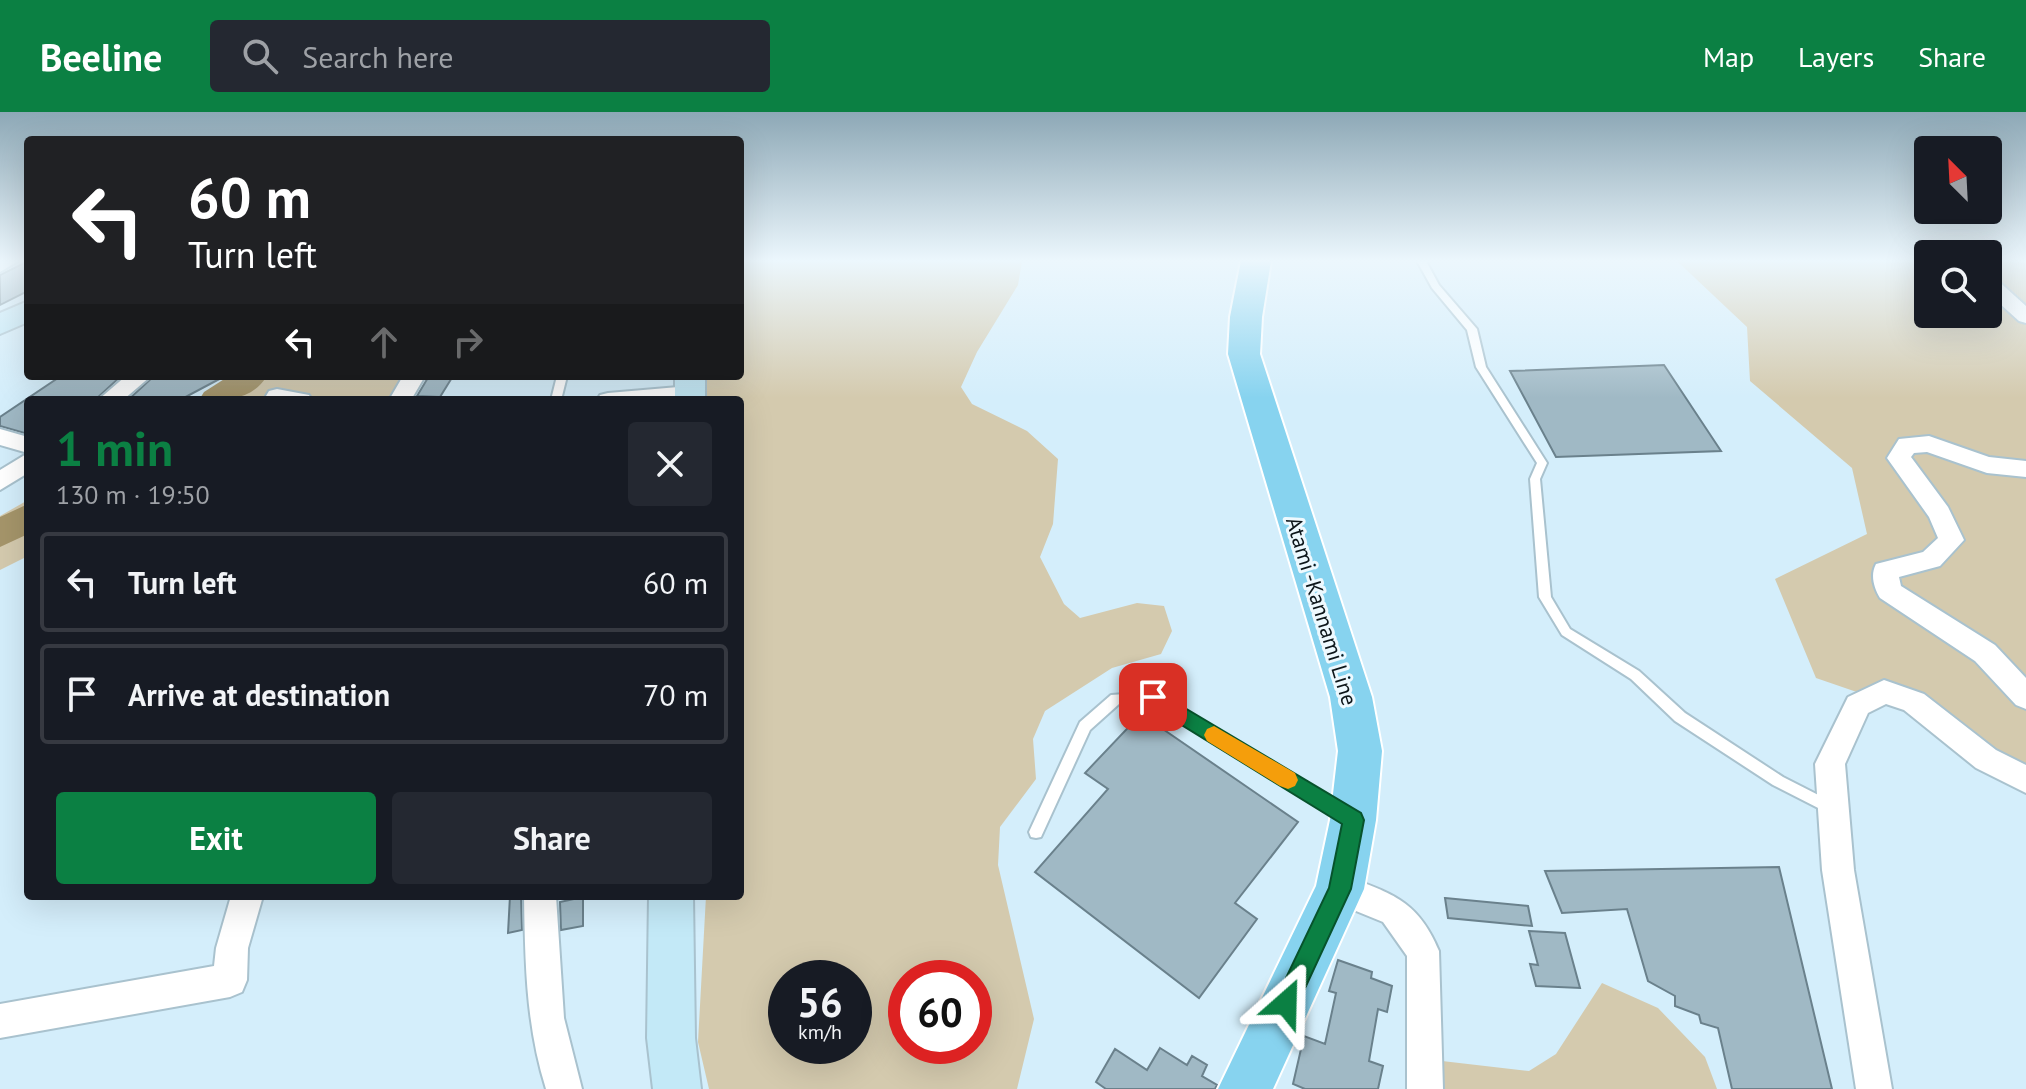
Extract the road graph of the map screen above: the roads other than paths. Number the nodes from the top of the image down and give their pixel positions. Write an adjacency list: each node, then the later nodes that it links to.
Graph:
1 (1248, 307): 17 (main road, Atami -Kannami Line)
2 (1453, 307): 16 (lane)
3 (24, 312): 4 (main road)
4 (0, 325)
5 (135, 380): 7 (street)
6 (690, 390): 8 (street)
7 (114, 396)
8 (641, 396)
9 (0, 437): 10 (street)
10 (24, 444)
11 (24, 464): 13 (street)
12 (2026, 469): 14 (street)
13 (0, 482)
14 (2026, 697)
15 (2026, 780): 16 (street)
16 (1834, 809): 28 (street)
17 (1353, 820): 18 (lane); 19 (main road, Atami -Kannami Line)
18 (1036, 832)
19 (1340, 889): 26 (main road, Atami -Kannami Line); 27 (street)
20 (246, 900): 23 (street)
21 (540, 900): 24 (street)
22 (671, 900): 25 (main road)
23 (0, 1021)
24 (564, 1089)
25 (677, 1089)
26 (1245, 1089)
27 (1425, 1089)
28 (1874, 1089)

